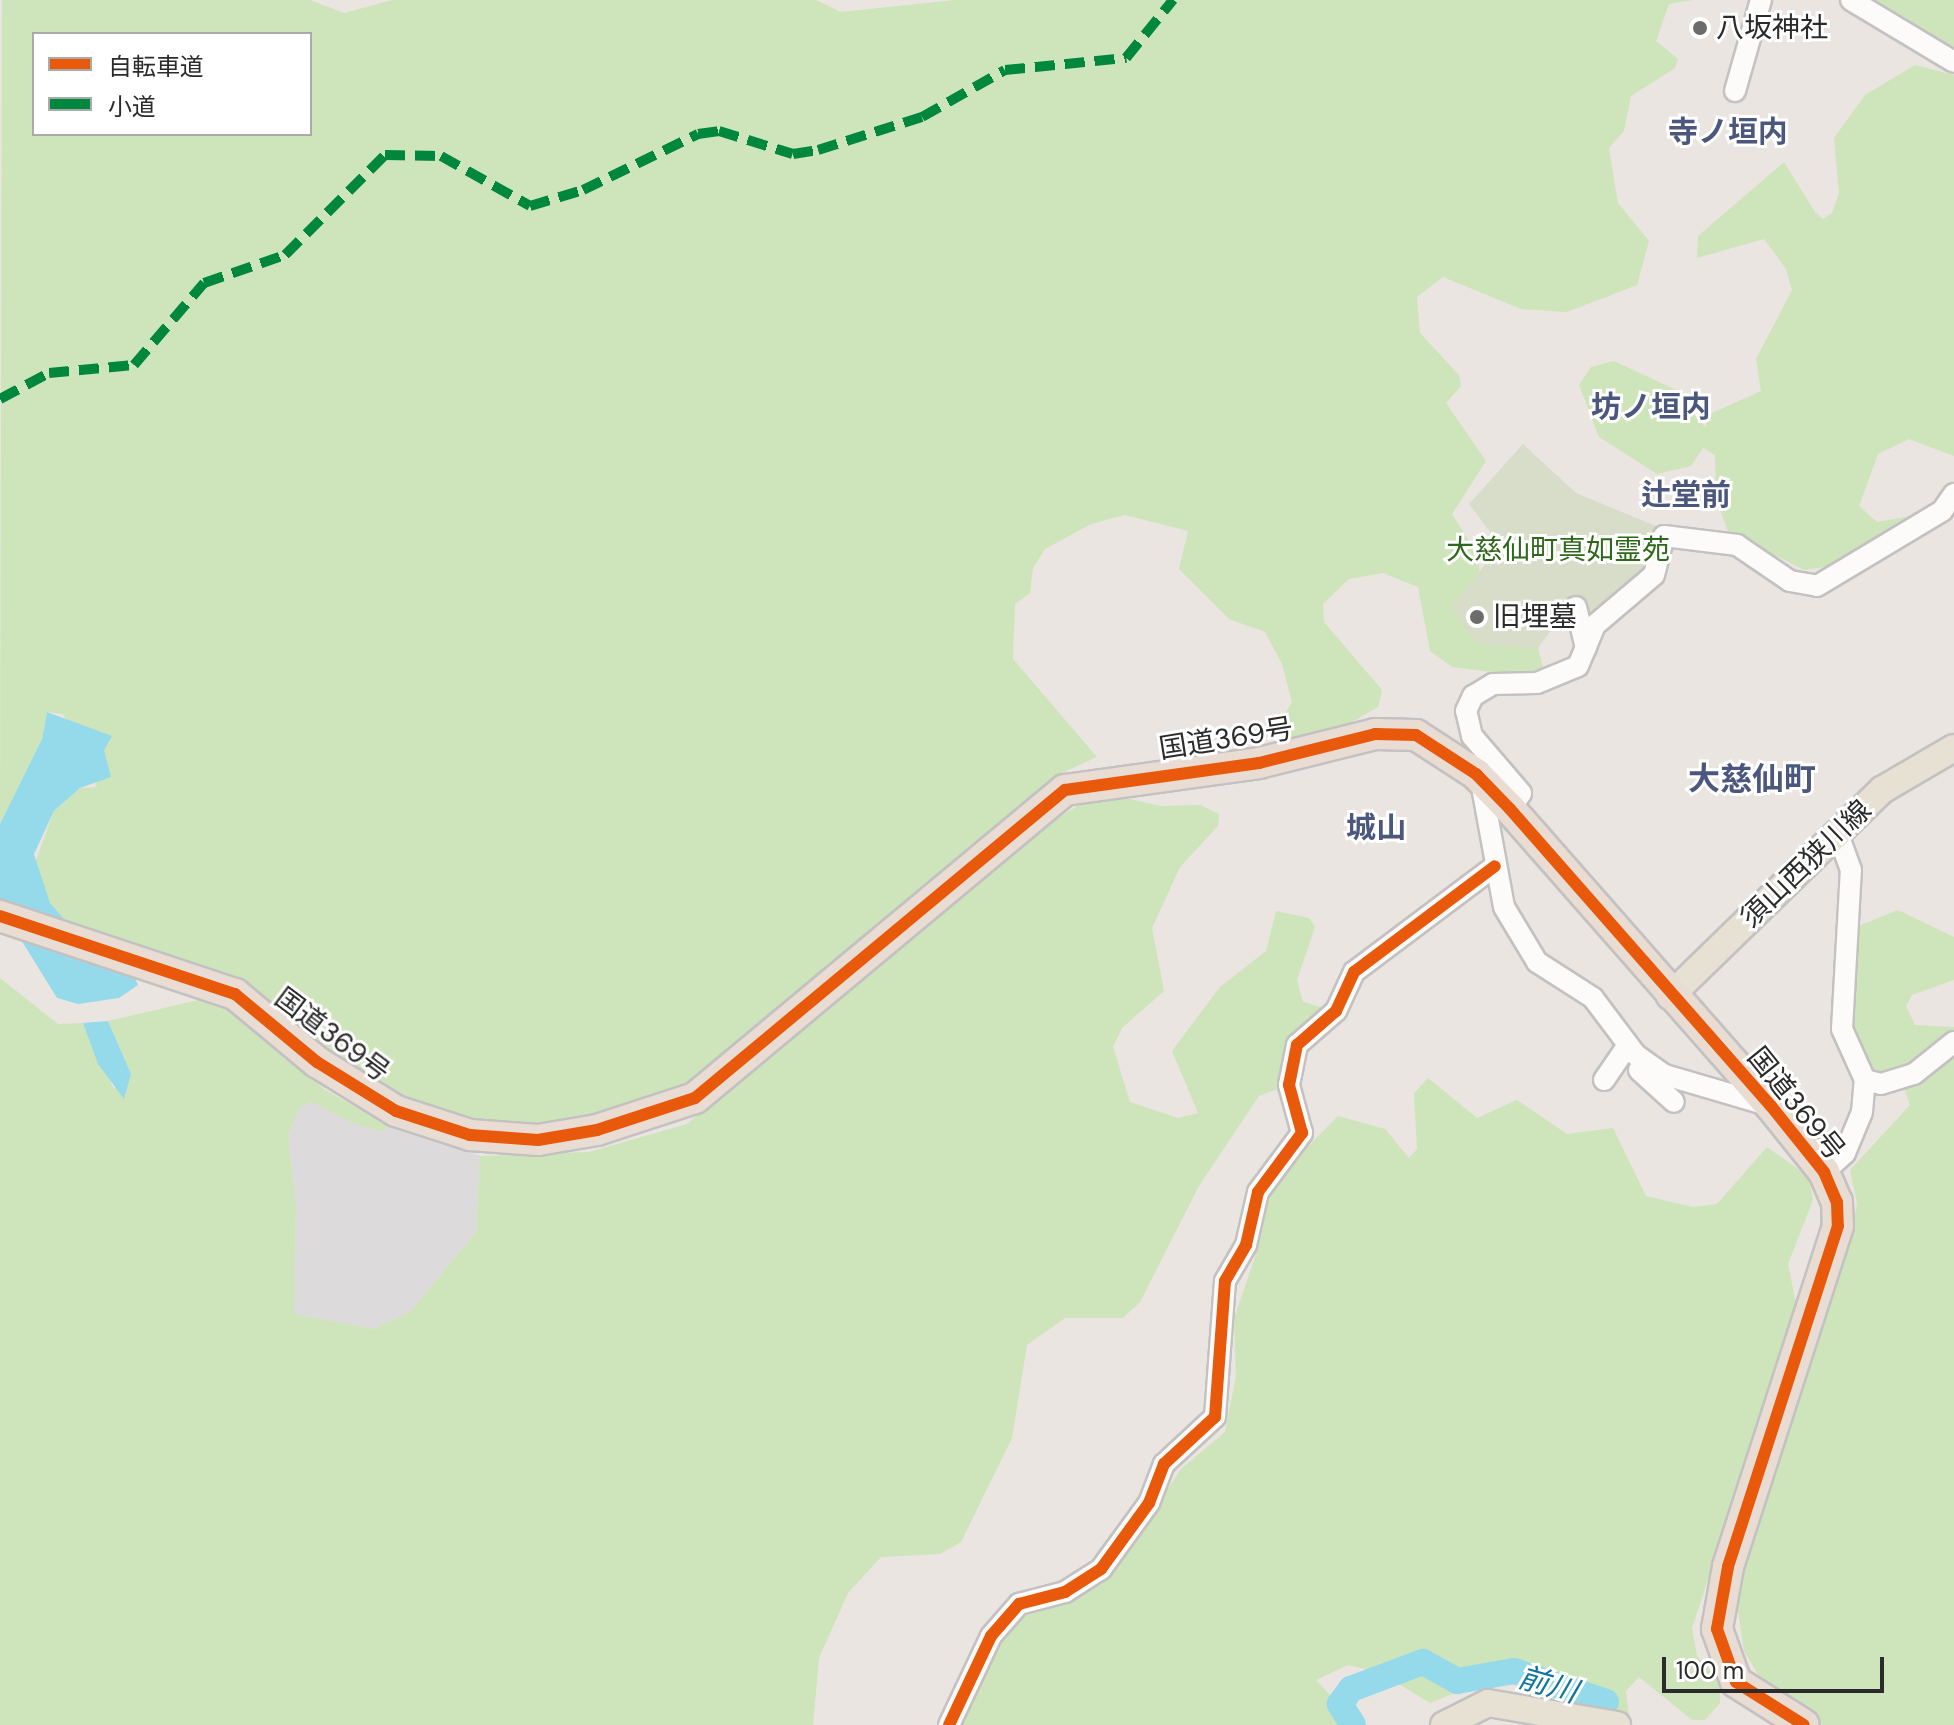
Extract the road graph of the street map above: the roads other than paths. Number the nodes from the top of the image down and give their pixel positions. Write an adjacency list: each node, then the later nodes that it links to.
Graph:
1 (1761, 0): 4 (street)
2 (1851, 0): 3 (street)
3 (1954, 62)
4 (1735, 91)
5 (1954, 494): 7 (street)
6 (1576, 607): 7 (street)
7 (1586, 648): 10 (street)
8 (1954, 748): 11 (main road, 須山西狭川線)
9 (1476, 774): 10 (highway, 国道369号); 12 (street); 13 (highway, 国道369号)
10 (1510, 809): 14 (highway, 国道369号)
11 (1838, 835): 14 (main road, 須山西狭川線); 18 (street)
12 (1495, 866): 16 (street); 22 (street)
13 (0, 916)
14 (1670, 996): 20 (highway, 国道369号)
15 (1954, 1042): 18 (street)
16 (1632, 1050): 17 (street); 19 (street); 20 (street)
17 (1604, 1080)
18 (1865, 1080): 21 (street)
19 (1674, 1102)
20 (1771, 1106): 21 (highway, 国道369号)
21 (1824, 1172): 25 (highway, 国道369号)
22 (949, 1725)
23 (1444, 1725): 24 (main road)
24 (1617, 1725)
25 (1804, 1725)

